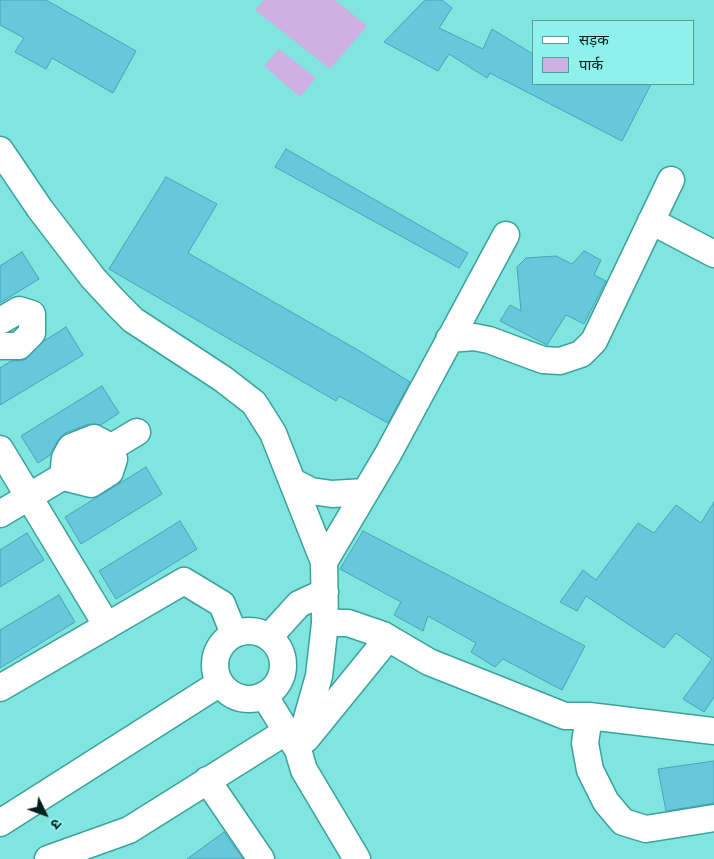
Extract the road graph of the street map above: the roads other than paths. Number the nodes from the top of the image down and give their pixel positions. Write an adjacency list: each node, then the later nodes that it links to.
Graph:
1 (0, 150): 11 (street)
2 (671, 180): 3 (street)
3 (651, 221): 5 (street); 7 (street)
4 (506, 235): 7 (street)
5 (714, 254)
6 (0, 321): 8 (street)
7 (449, 339): 12 (street)
8 (0, 346)
9 (136, 432): 13 (street)
10 (0, 449): 13 (street)
11 (293, 482): 12 (street); 15 (street)
12 (365, 492): 15 (street)
13 (29, 497): 14 (street); 18 (street)
14 (0, 514)
15 (324, 562): 16 (street)
16 (324, 592): 17 (street); 21 (street)
17 (324, 623): 20 (street); 27 (street)
18 (107, 626): 19 (street); 23 (street)
19 (234, 634): 21 (street); 22 (street)
20 (383, 635): 25 (street); 27 (street)
21 (269, 637): 24 (street)
22 (220, 682): 24 (street); 30 (street)
23 (0, 688)
24 (264, 695): 27 (street)
25 (589, 716): 26 (street); 29 (street)
26 (714, 731)
27 (292, 741): 28 (street); 33 (street); 34 (street)
28 (207, 780): 31 (street); 32 (street)
29 (714, 818)
30 (0, 823)
31 (48, 859)
32 (261, 859)
33 (357, 859)
34 (376, 859)

